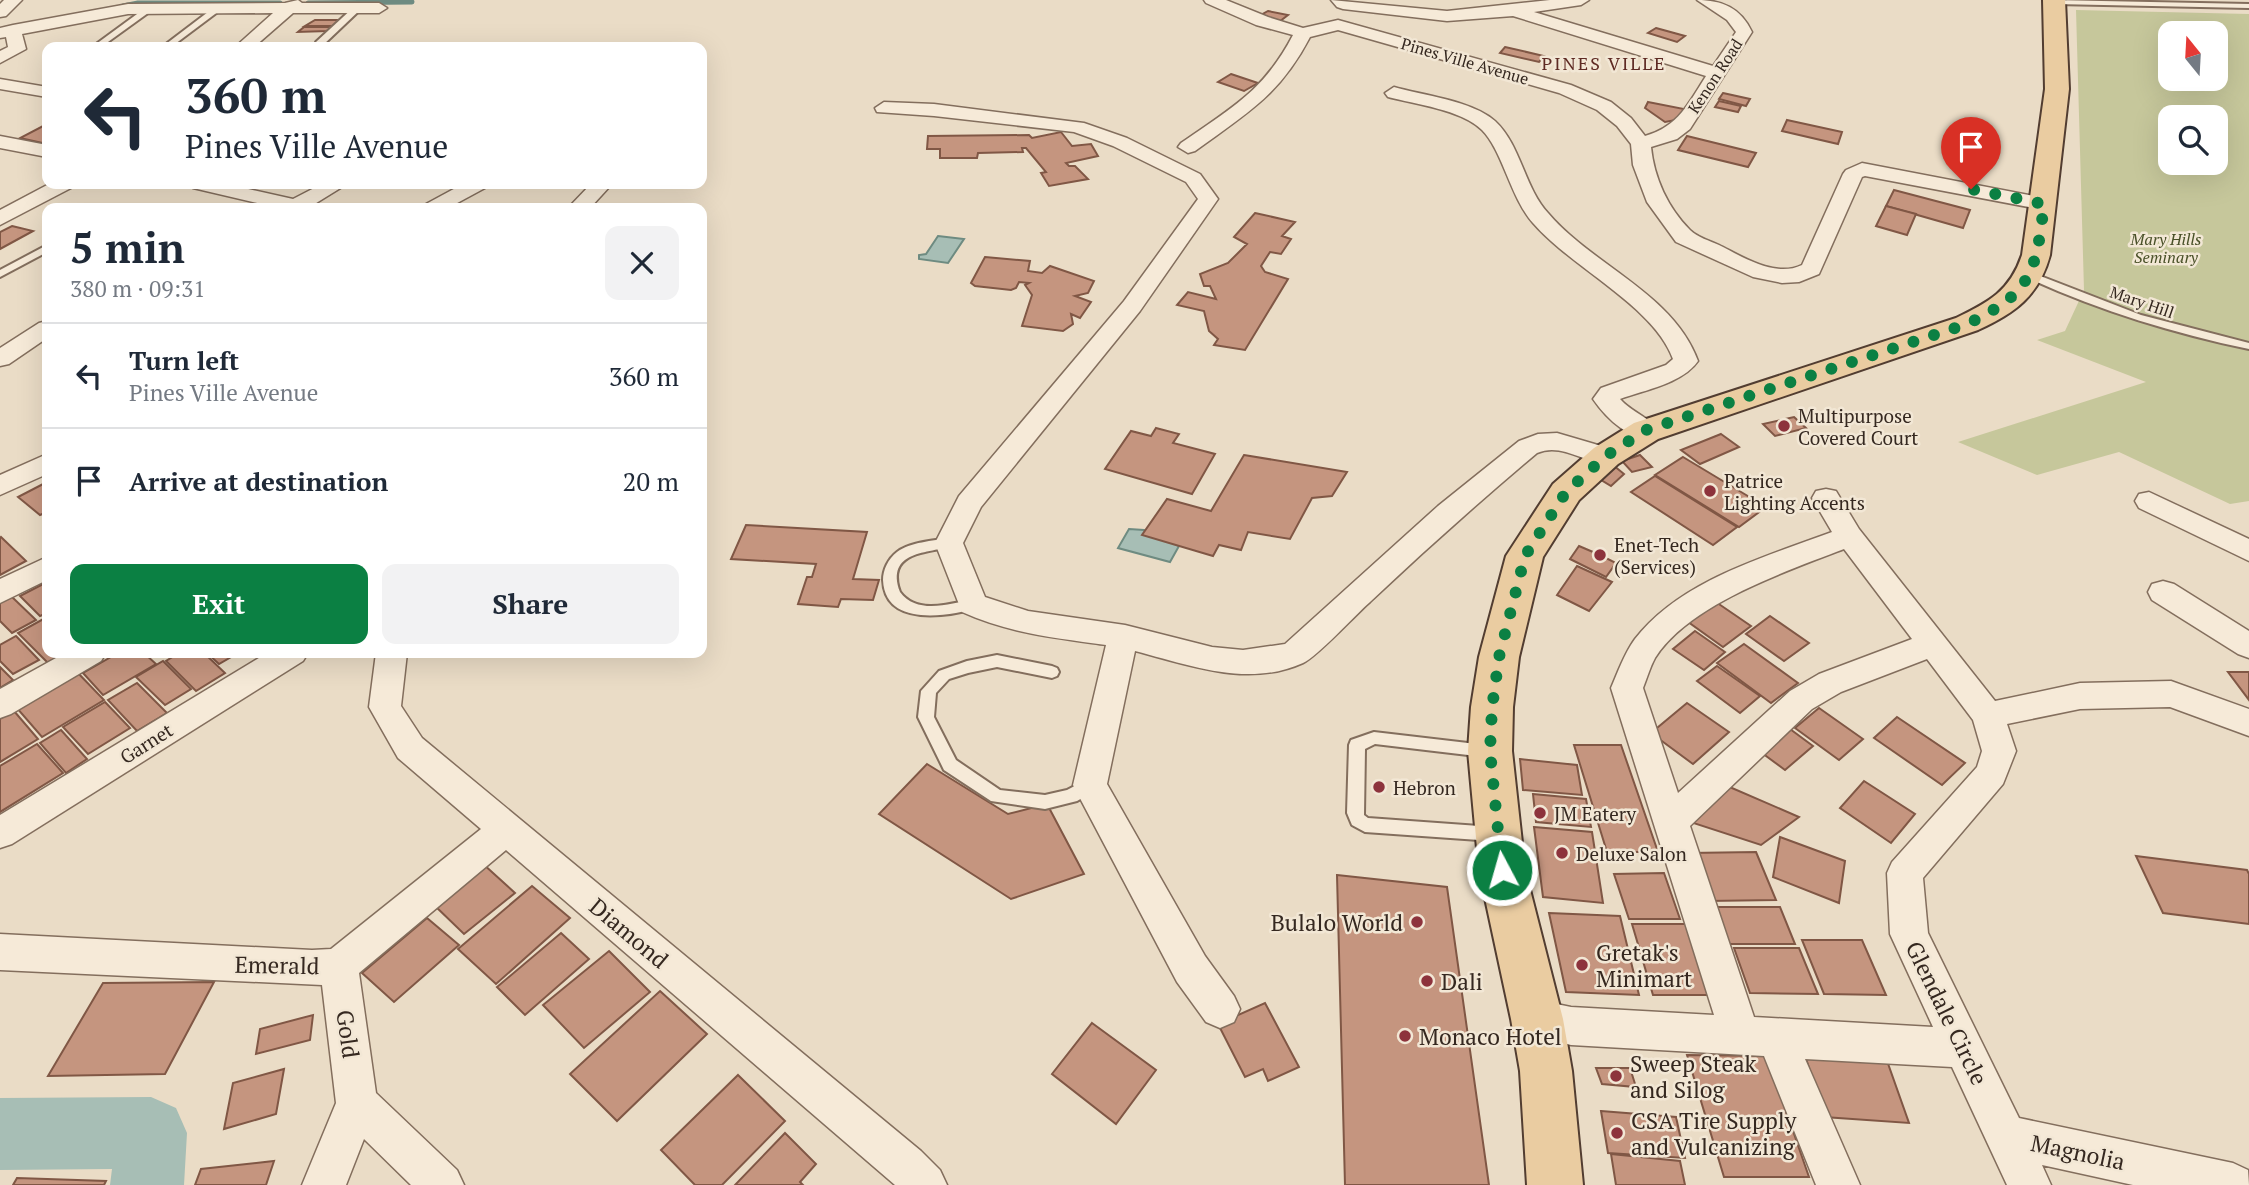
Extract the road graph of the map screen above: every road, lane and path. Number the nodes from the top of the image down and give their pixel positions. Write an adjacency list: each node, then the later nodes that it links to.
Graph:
1 (13, 0): 14 (street)
2 (1212, 0): 17 (street)
3 (1581, 0): 13 (street)
4 (1705, 0): 23 (street, Kenon Road)
5 (2054, 1): 8 (lane); 41 (main road)
6 (1341, 2): 13 (street); 15 (street)
7 (294, 4): 10 (street); 11 (street); 20 (street)
8 (2249, 6)
9 (151, 8): 10 (street); 16 (street); 18 (lane)
10 (219, 8): 19 (lane)
11 (358, 8): 12 (street); 21 (lane)
12 (379, 8)
13 (1512, 11): 23 (street)
14 (0, 12)
15 (1338, 25): 17 (street); 29 (street, Pines Ville Avenue)
16 (7, 32): 22 (street)
17 (1303, 33): 30 (street)
18 (103, 42)
19 (173, 42)
20 (250, 42)
21 (320, 42)
22 (0, 58)
23 (1716, 73): 29 (street, Kenon Road)
24 (0, 84): 25 (street)
25 (42, 91)
26 (1394, 93): 51 (street)
27 (884, 108): 58 (street)
28 (0, 142): 31 (street)
29 (1641, 144): 41 (street, Pines Ville Avenue)
30 (1188, 147)
31 (42, 150)
32 (51, 189): 42 (street)
33 (222, 189): 37 (street)
34 (329, 189): 38 (street)
35 (469, 189): 39 (street)
36 (597, 189): 40 (street)
37 (284, 203)
38 (308, 203)
39 (442, 203)
40 (583, 203)
41 (2044, 204): 47 (main road)
42 (10, 205): 43 (street); 44 (street)
43 (42, 212)
44 (0, 219)
45 (42, 251): 46 (lane)
46 (0, 274)
47 (2030, 275): 49 (lane, Mary Hill); 51 (main road)
48 (42, 331): 50 (street)
49 (2249, 346)
50 (6, 351)
51 (1646, 430): 52 (main road)
52 (1606, 456): 64 (street); 74 (main road)
53 (42, 465): 54 (street)
54 (0, 486)
55 (1826, 498): 57 (street)
56 (2148, 501): 59 (street)
57 (1849, 537): 65 (street); 76 (street)
58 (949, 543): 63 (street); 63 (lane)
59 (2249, 551)
60 (42, 569): 61 (street)
61 (0, 592)
62 (2163, 592): 66 (street)
63 (973, 604): 64 (street)
64 (1124, 636): 75 (street)
65 (1933, 644): 72 (street); 76 (street)
66 (2249, 646)
67 (81, 658): 71 (street)
68 (284, 658): 78 (street, Garnet)
69 (390, 658): 77 (street, Diamond)
70 (1052, 672): 75 (lane)
71 (0, 705)
72 (1988, 715): 73 (street); 85 (street, Glendale Circle)
73 (2249, 723)
74 (1490, 751): 79 (main road); 79 (lane)
75 (1090, 785): 82 (street)
76 (1671, 822): 84 (street)
77 (506, 829): 81 (street, Emerald); 90 (street, Diamond)
78 (0, 833)
79 (1498, 834): 83 (main road)
80 (0, 952): 81 (street, Emerald)
81 (339, 966): 86 (street, Gold)
82 (1220, 1009)
83 (1537, 1019): 84 (street); 91 (main road)
84 (1759, 1038): 85 (street); 92 (street)
85 (1964, 1048): 87 (street, Glendale Circle)
86 (357, 1103): 88 (street, Gold); 89 (street)
87 (2005, 1136): 93 (street, Glendale Circle); 94 (street, Magnolia)
88 (324, 1185)
89 (442, 1185)
90 (925, 1185)
91 (1555, 1185)
92 (1838, 1185)
93 (2029, 1185)
94 (2233, 1185)

